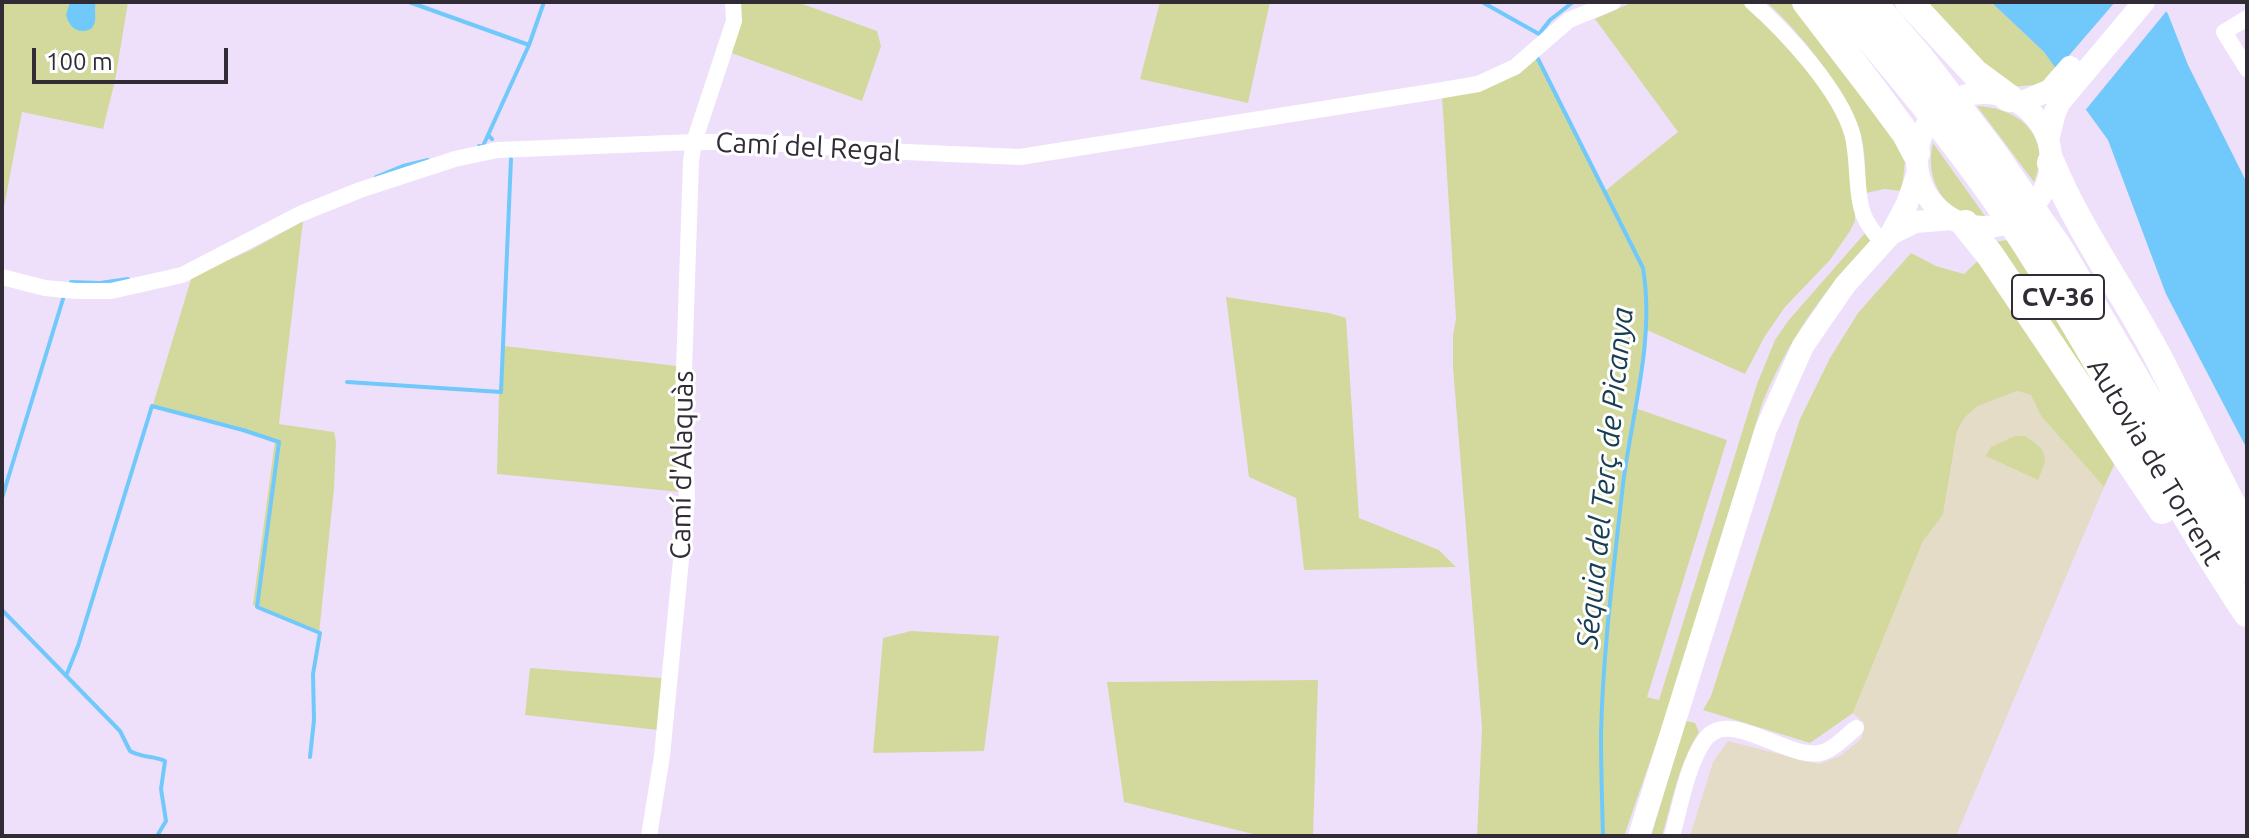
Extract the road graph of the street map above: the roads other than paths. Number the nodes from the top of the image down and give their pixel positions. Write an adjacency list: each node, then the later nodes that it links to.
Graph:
1 (733, 2): 14 (street, Camí d'Alaquàs)
2 (1613, 2): 14 (street, Camí del Regal)
3 (1752, 2): 18 (street)
4 (1806, 2): 15 (highway)
5 (1838, 2): 22 (highway, Autovia de Torrent / CV-36)
6 (1872, 2): 21 (highway, Autovia de Torrent / CV-36)
7 (1909, 2): 13 (highway)
8 (2125, 2): 12 (main road)
9 (2144, 2): 12 (main road)
10 (2247, 18): 11 (street)
11 (2247, 69)
12 (2055, 96): 13 (main road); 16 (main road)
13 (2004, 98): 15 (main road); 16 (main road)
14 (694, 142): 19 (street, Camí del Regal); 25 (street, Camí d'Alaquàs)
15 (1918, 154): 17 (main road); 18 (main road)
16 (2049, 162): 17 (main road); 20 (highway)
17 (1967, 224): 18 (main road); 23 (highway)
18 (1886, 238): 26 (main road)
19 (2, 277)
20 (2247, 534)
21 (2247, 568)
22 (2247, 613)
23 (2247, 633)
24 (1856, 728): 27 (street)
25 (649, 836)
26 (1639, 836)
27 (1672, 836)

